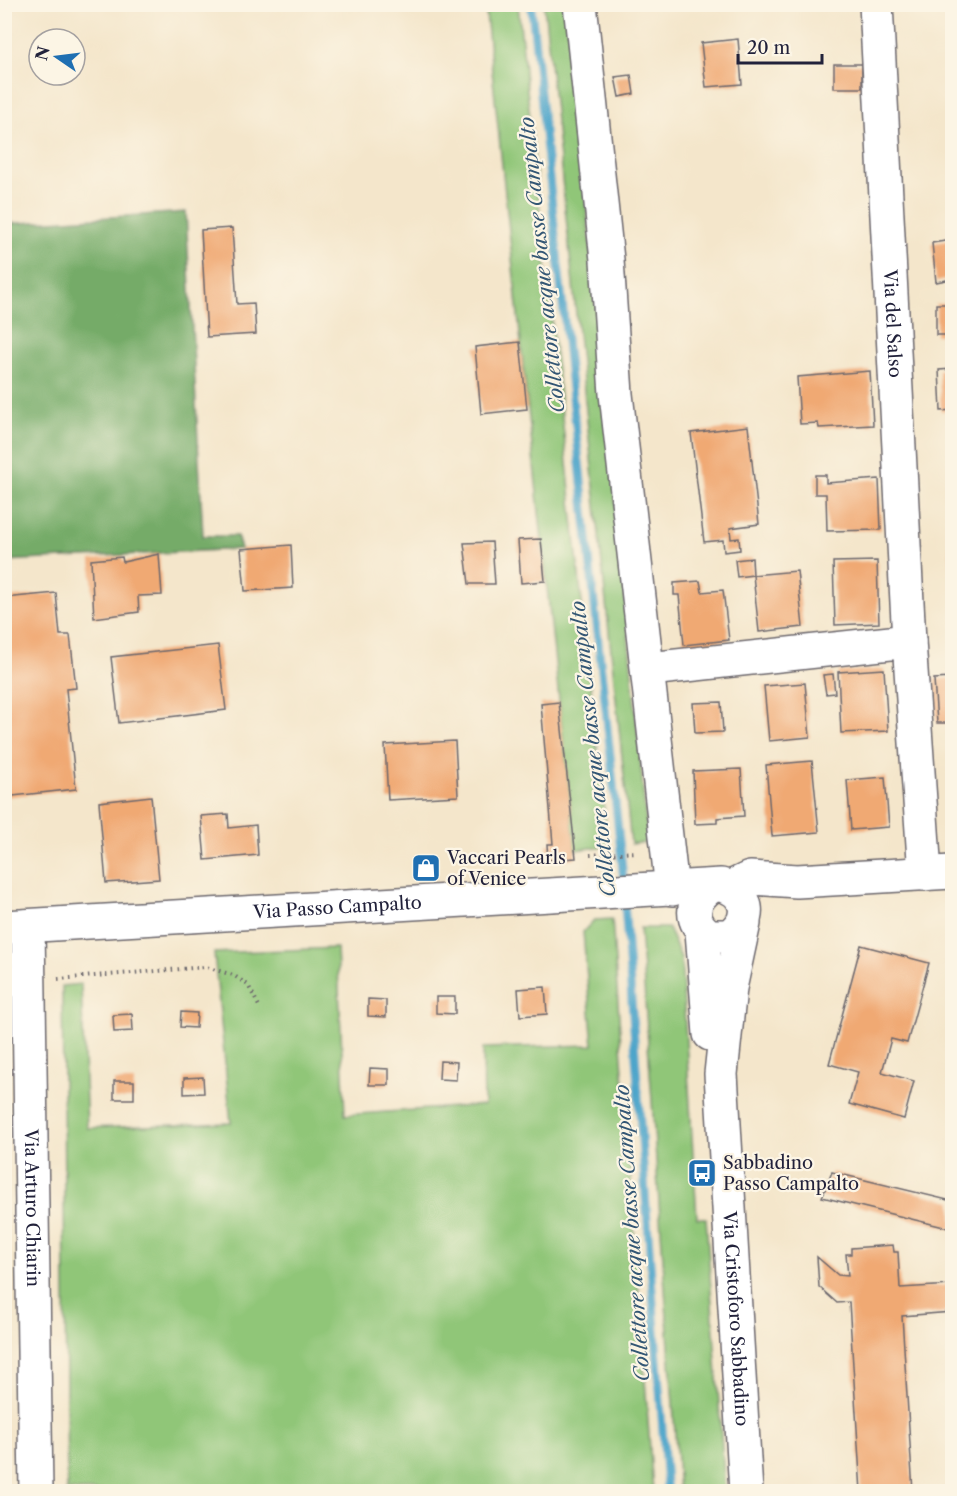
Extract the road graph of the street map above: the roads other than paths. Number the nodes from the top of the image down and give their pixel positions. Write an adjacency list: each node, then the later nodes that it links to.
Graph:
1 (580, 4): 4 (street)
2 (876, 4): 3 (street, Via del Salso)
3 (909, 641): 4 (street); 5 (street, Via del Salso)
4 (649, 669): 6 (street)
5 (939, 873): 6 (street, Via Passo Campalto)
6 (706, 904): 7 (street, Via Passo Campalto); 8 (street, Via Cristoforo Sabbadino); 8 (street, Via Cristoforo Sabbadino)
7 (16, 926): 9 (street, Via Arturo Chiarin)
8 (721, 1074): 10 (street, Via Cristoforo Sabbadino)
9 (36, 1491)
10 (746, 1491)

